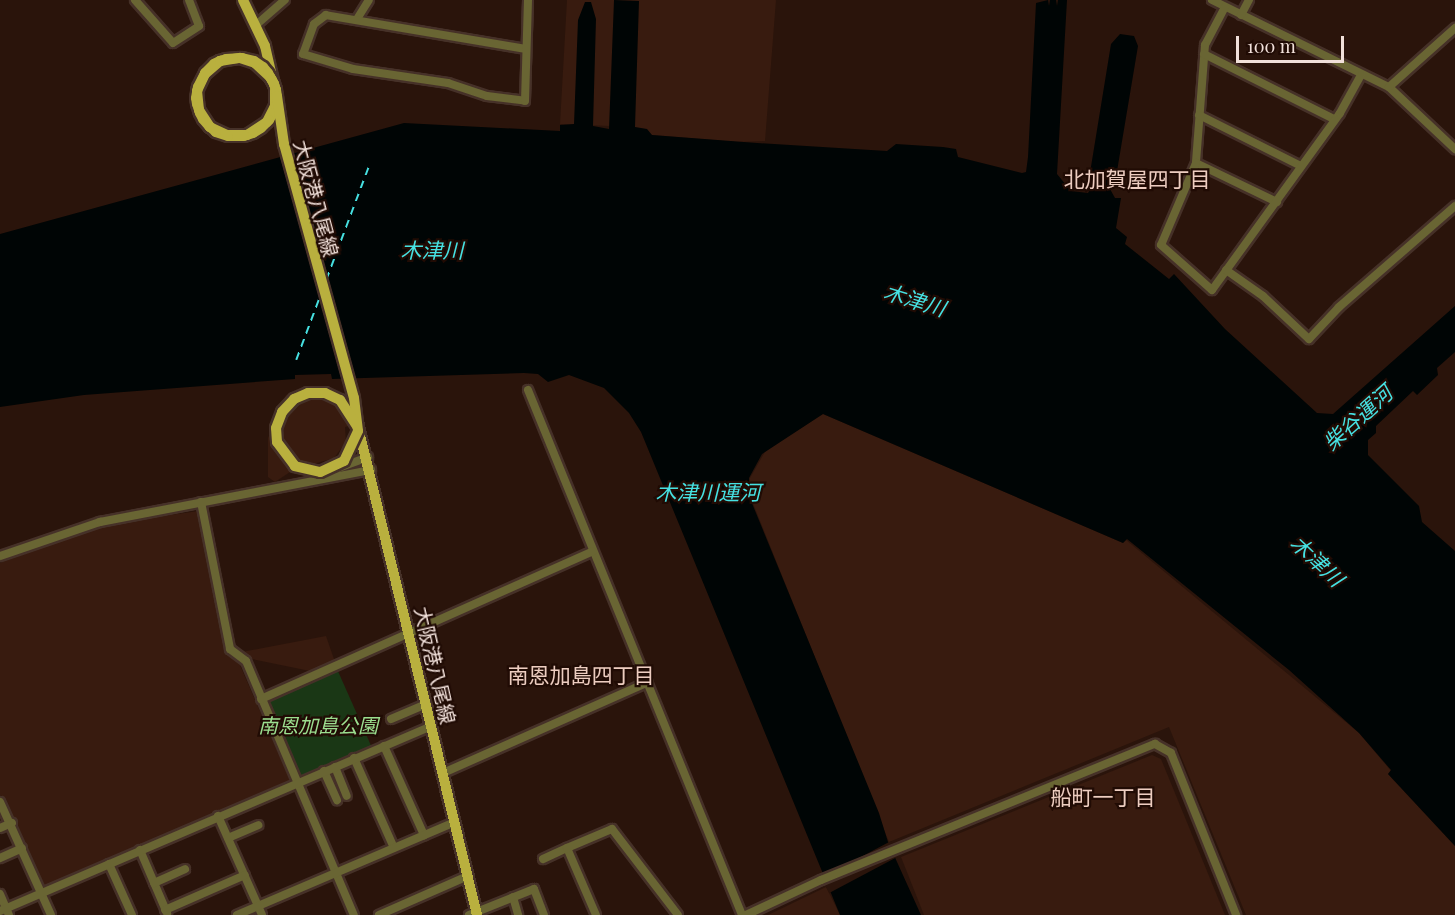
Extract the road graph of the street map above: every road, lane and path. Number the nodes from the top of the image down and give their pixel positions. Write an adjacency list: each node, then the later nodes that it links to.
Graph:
1 (148, 0): 9 (street)
2 (189, 0): 9 (street)
3 (243, 0): 13 (main road, 大阪港八尾線)
4 (285, 0): 13 (street)
5 (369, 0): 12 (street)
6 (528, 0): 15 (street)
7 (1212, 0): 10 (street)
8 (1249, 0): 11 (street)
9 (137, 3)
10 (1225, 7): 11 (street); 16 (street)
11 (1241, 15): 17 (street)
12 (357, 20): 15 (street); 15 (street)
13 (256, 25): 28 (main road, 大阪港八尾線, bridge)
14 (1455, 28): 18 (street)
15 (526, 49)
16 (1204, 54): 19 (street); 20 (street)
17 (1361, 75): 18 (street); 20 (street)
18 (1389, 87): 21 (street)
19 (1198, 115): 22 (street); 23 (street)
20 (1334, 119): 23 (street)
21 (1455, 149)
22 (1196, 163): 24 (street); 26 (street)
23 (1301, 166): 24 (street)
24 (1277, 202): 26 (street)
25 (1455, 206): 26 (street)
26 (1226, 270)
27 (528, 390): 32 (street)
28 (368, 457): 29 (main road, 大阪港八尾線); 30 (street)
29 (371, 470): 30 (street); 34 (main road, 大阪港八尾線)
30 (293, 485): 31 (street)
31 (201, 502): 33 (street); 36 (street)
32 (593, 551): 34 (street); 35 (street)
33 (0, 556)
34 (410, 633): 36 (street); 37 (main road, 大阪港八尾線)
35 (648, 682): 44 (street); 85 (street)
36 (261, 699): 45 (street)
37 (427, 704): 38 (street); 39 (main road, 大阪港八尾線)
38 (391, 719)
39 (432, 726): 40 (street); 44 (main road, 大阪港八尾線)
40 (384, 746): 41 (street); 54 (street)
41 (354, 758): 42 (street); 57 (street)
42 (335, 767): 43 (street); 46 (street)
43 (324, 771): 45 (street); 47 (street)
44 (443, 773): 50 (main road, 大阪港八尾線)
45 (297, 783): 49 (street); 64 (street)
46 (347, 796)
47 (337, 800)
48 (0, 802): 51 (street)
49 (219, 816): 55 (street); 59 (street)
50 (455, 822): 54 (street); 66 (main road, 大阪港八尾線)
51 (12, 823): 53 (street); 56 (street)
52 (258, 825): 55 (street)
53 (0, 828)
54 (424, 835): 57 (street)
55 (228, 838): 65 (street)
56 (22, 848): 60 (street); 68 (street)
57 (394, 848): 64 (street)
58 (567, 848): 61 (street); 83 (street); 84 (street)
59 (140, 850): 62 (street); 67 (street)
60 (0, 858)
61 (543, 859)
62 (110, 864): 68 (street); 76 (street)
63 (185, 869): 67 (street)
64 (337, 873): 71 (street); 79 (street)
65 (245, 875): 71 (street); 73 (street)
66 (468, 876): 74 (main road, 大阪港八尾線); 80 (street)
67 (154, 883): 73 (street)
68 (41, 893): 72 (street); 75 (street)
69 (0, 894): 72 (street)
70 (513, 897): 74 (street); 81 (street); 82 (street)
71 (259, 906): 77 (street); 78 (street)
72 (5, 912)
73 (166, 913)
74 (474, 914)
75 (51, 915)
76 (132, 915)
77 (237, 915)
78 (262, 915)
79 (354, 915)
80 (379, 915)
81 (518, 915)
82 (544, 915)
83 (596, 915)
84 (678, 915)
85 (744, 915): 86 (street)
86 (1236, 915)

